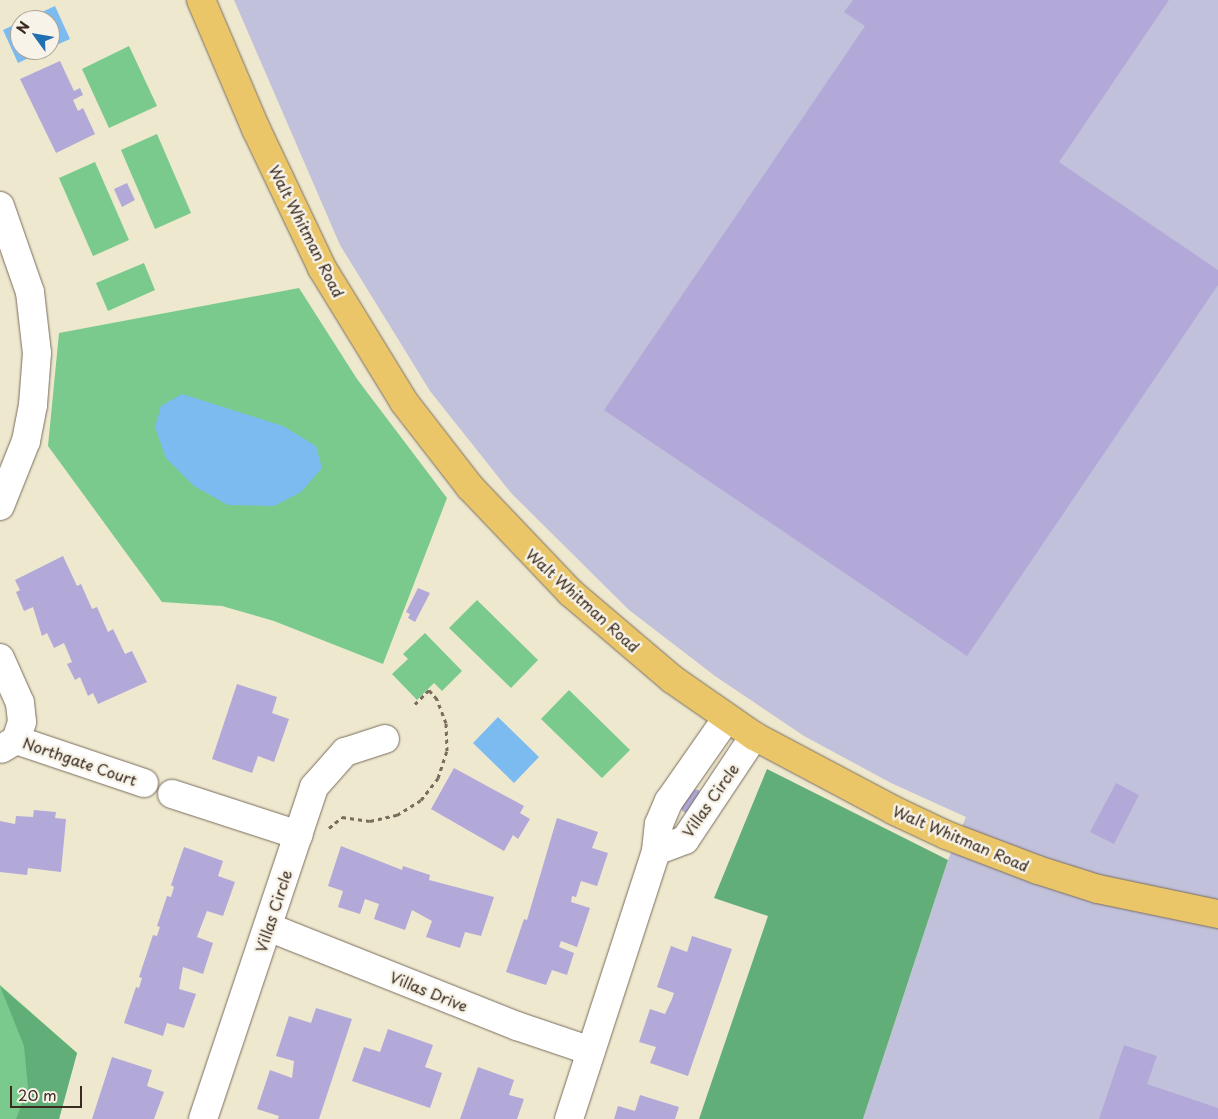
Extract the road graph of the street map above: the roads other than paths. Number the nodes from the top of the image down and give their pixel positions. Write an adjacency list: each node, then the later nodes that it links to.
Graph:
1 (201, 0): 5 (main road, Walt Whitman Road)
2 (0, 206): 3 (street)
3 (0, 506)
4 (0, 658): 8 (street, Northgate Court)
5 (727, 718): 6 (main road, Walt Whitman Road); 12 (street, Villas Circle)
6 (754, 736): 12 (street, Villas Circle); 13 (main road, Walt Whitman Road)
7 (385, 738): 11 (street, Villas Circle)
8 (8, 744): 9 (street, Northgate Court)
9 (144, 783)
10 (172, 794): 11 (street)
11 (298, 835): 14 (street, Villas Circle)
12 (656, 851): 15 (street, Villas Circle)
13 (1218, 914)
14 (268, 927): 15 (street, Villas Drive); 16 (street, Villas Circle)
15 (591, 1051): 17 (street, Villas Circle)
16 (203, 1119)
17 (569, 1119)

